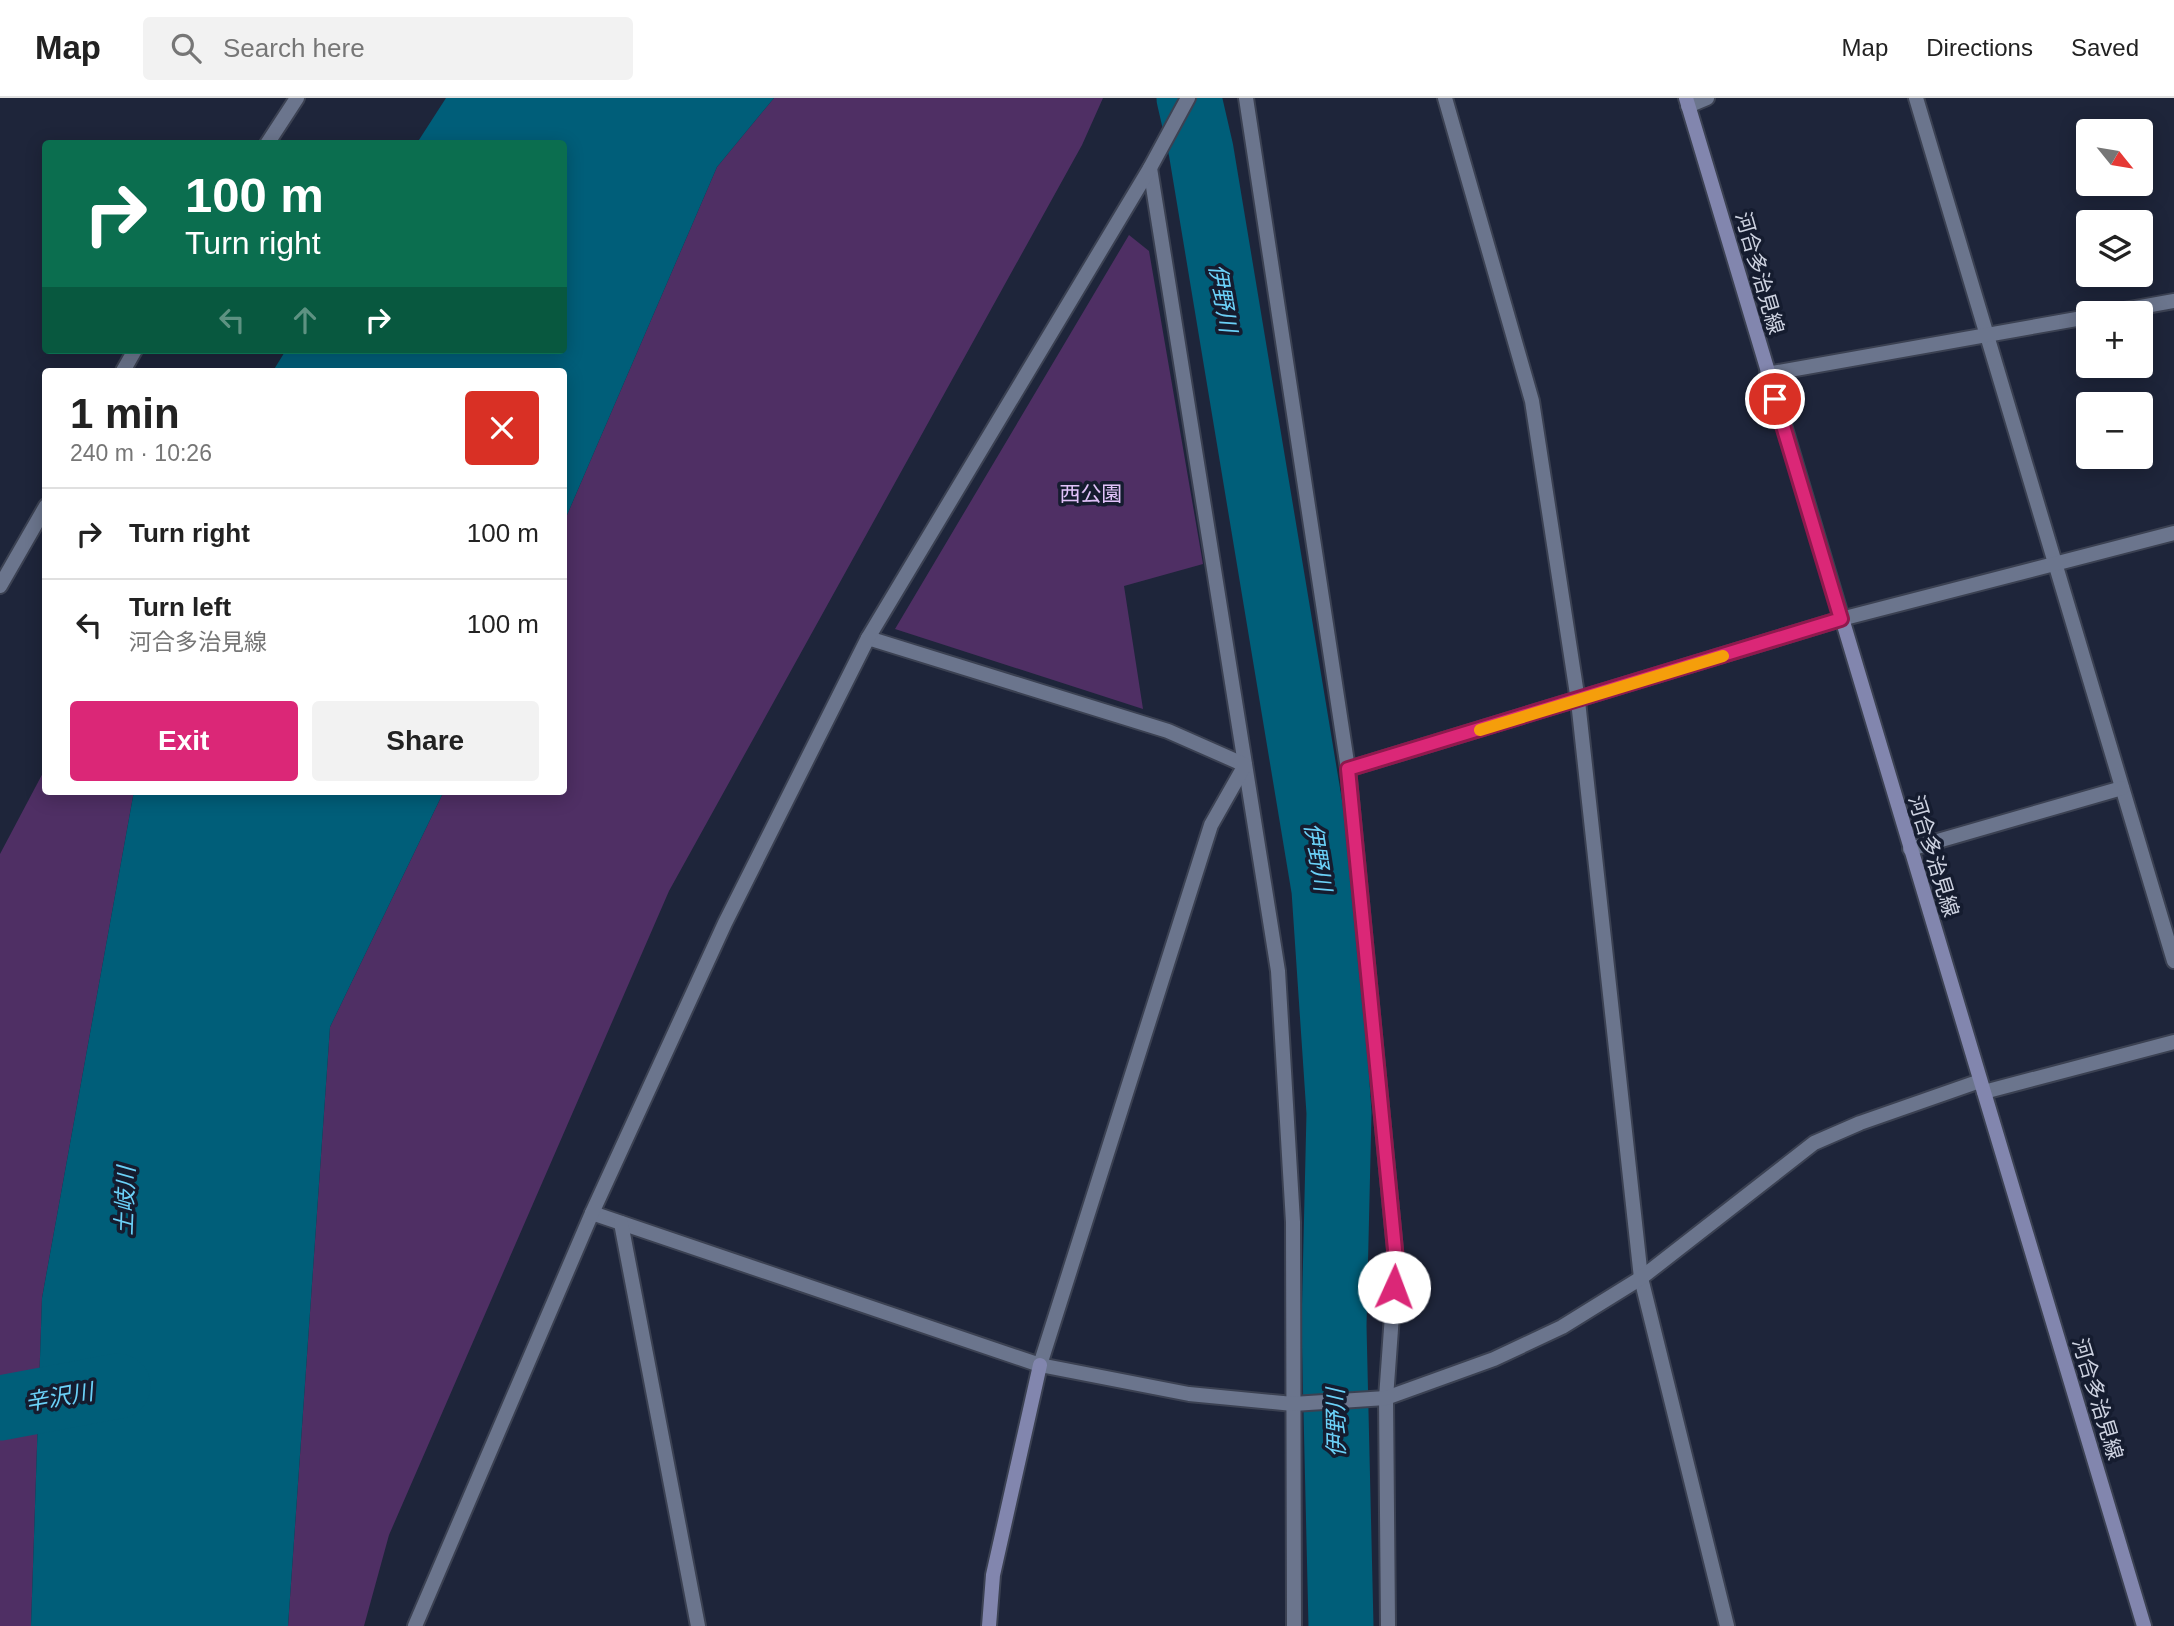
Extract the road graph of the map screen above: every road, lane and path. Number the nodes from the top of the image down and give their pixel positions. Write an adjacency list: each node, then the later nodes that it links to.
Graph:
1 (297, 98): 8 (street)
2 (1188, 98): 9 (street)
3 (1246, 98): 23 (street)
4 (1444, 98): 21 (street)
5 (1707, 98): 7 (street)
6 (1916, 98): 13 (street)
7 (1687, 102): 14 (main road, 河合多治見線)
8 (270, 140)
9 (1150, 168): 20 (street); 22 (street)
10 (2174, 301): 11 (street)
11 (2153, 305)
12 (2076, 319): 13 (street)
13 (1986, 335): 14 (street); 17 (street)
14 (1768, 374): 19 (main road, 河合多治見線)
15 (42, 513): 18 (street)
16 (2174, 533): 17 (street)
17 (2055, 564): 19 (street); 24 (street)
18 (0, 586)
19 (1841, 619): 21 (street); 25 (main road, 河合多治見線)
20 (868, 638): 22 (street); 29 (street)
21 (1578, 701): 23 (street); 31 (street)
22 (1245, 765): 32 (street); 34 (street)
23 (1348, 769): 33 (street)
24 (2122, 788): 25 (street); 26 (street)
25 (1910, 849): 28 (main road, 河合多治見線)
26 (2174, 961)
27 (2174, 1042): 28 (street)
28 (1982, 1086): 31 (street); 41 (main road, 河合多治見線)
29 (593, 1213): 30 (street); 35 (street)
30 (621, 1223): 32 (street); 36 (street)
31 (1641, 1278): 33 (street); 40 (street)
32 (1040, 1365): 34 (street); 37 (main road)
33 (1386, 1398): 34 (street); 39 (street)
34 (1293, 1404): 38 (street)
35 (415, 1626)
36 (698, 1626)
37 (989, 1626)
38 (1294, 1626)
39 (1388, 1626)
40 (1727, 1626)
41 (2144, 1626)

